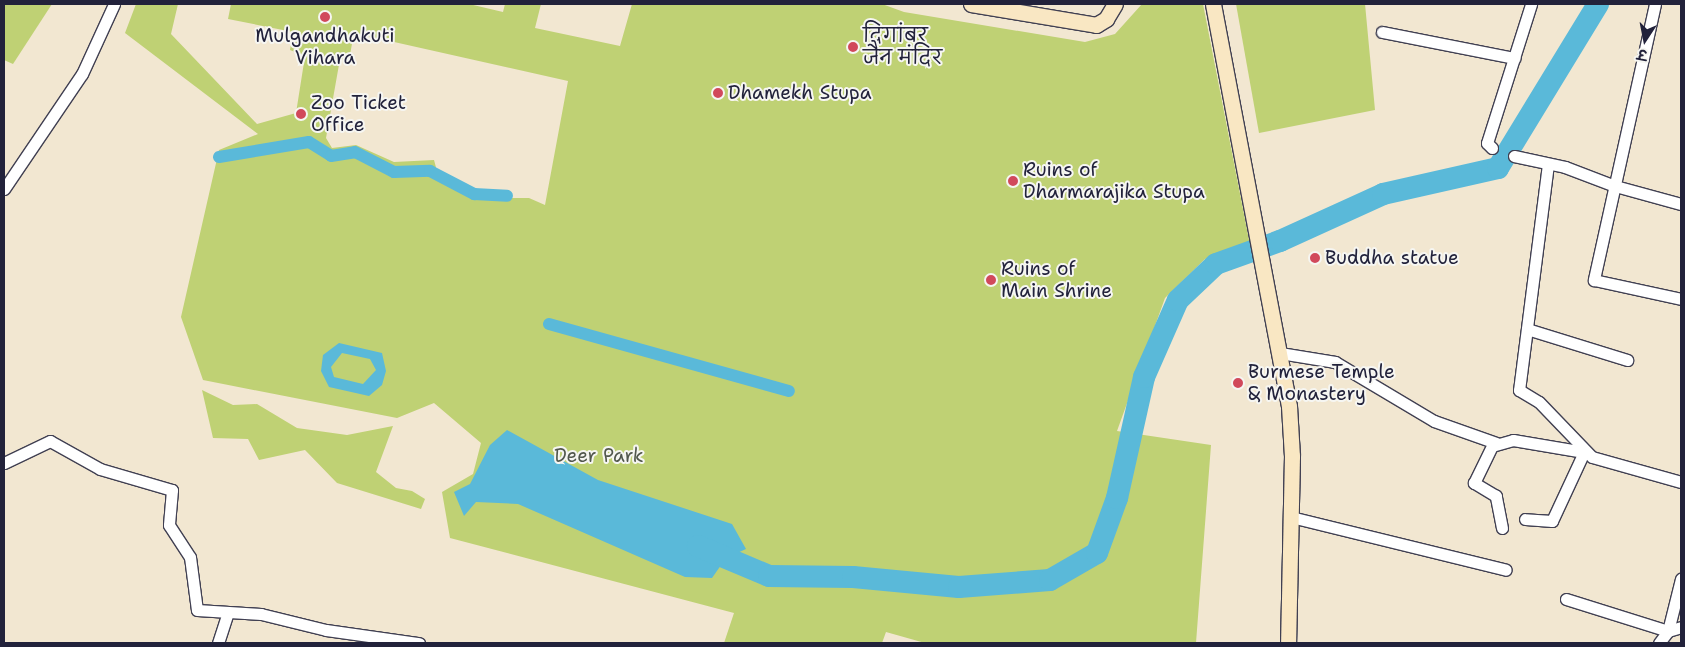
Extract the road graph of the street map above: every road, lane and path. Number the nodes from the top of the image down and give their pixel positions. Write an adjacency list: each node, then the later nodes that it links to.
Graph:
1 (114, 4): 13 (street)
2 (971, 4): 3 (street)
3 (1115, 4)
4 (1213, 4): 17 (street)
5 (1531, 4): 8 (street)
6 (1655, 4): 12 (street)
7 (1382, 32): 8 (street)
8 (1514, 58): 9 (street)
9 (1492, 148)
10 (1514, 156): 11 (street)
11 (1548, 164): 12 (street); 16 (street)
12 (1615, 186): 14 (street); 15 (street)
13 (4, 189)
14 (1681, 204)
15 (1681, 299)
16 (1527, 330): 18 (street); 20 (street)
17 (1280, 353): 19 (street); 23 (street)
18 (1627, 360)
19 (1496, 443): 20 (street); 25 (street)
20 (1584, 452): 22 (street); 24 (street)
21 (4, 463): 29 (street)
22 (1681, 482)
23 (1291, 517): 26 (street); 34 (street)
24 (1525, 519)
25 (1502, 528)
26 (1506, 570)
27 (1681, 579): 31 (street)
28 (1566, 599): 31 (street)
29 (228, 613): 32 (street); 33 (street)
30 (1681, 627): 31 (street)
31 (1668, 631): 35 (street)
32 (218, 643)
33 (419, 643)
34 (1288, 643)
35 (1659, 643)

